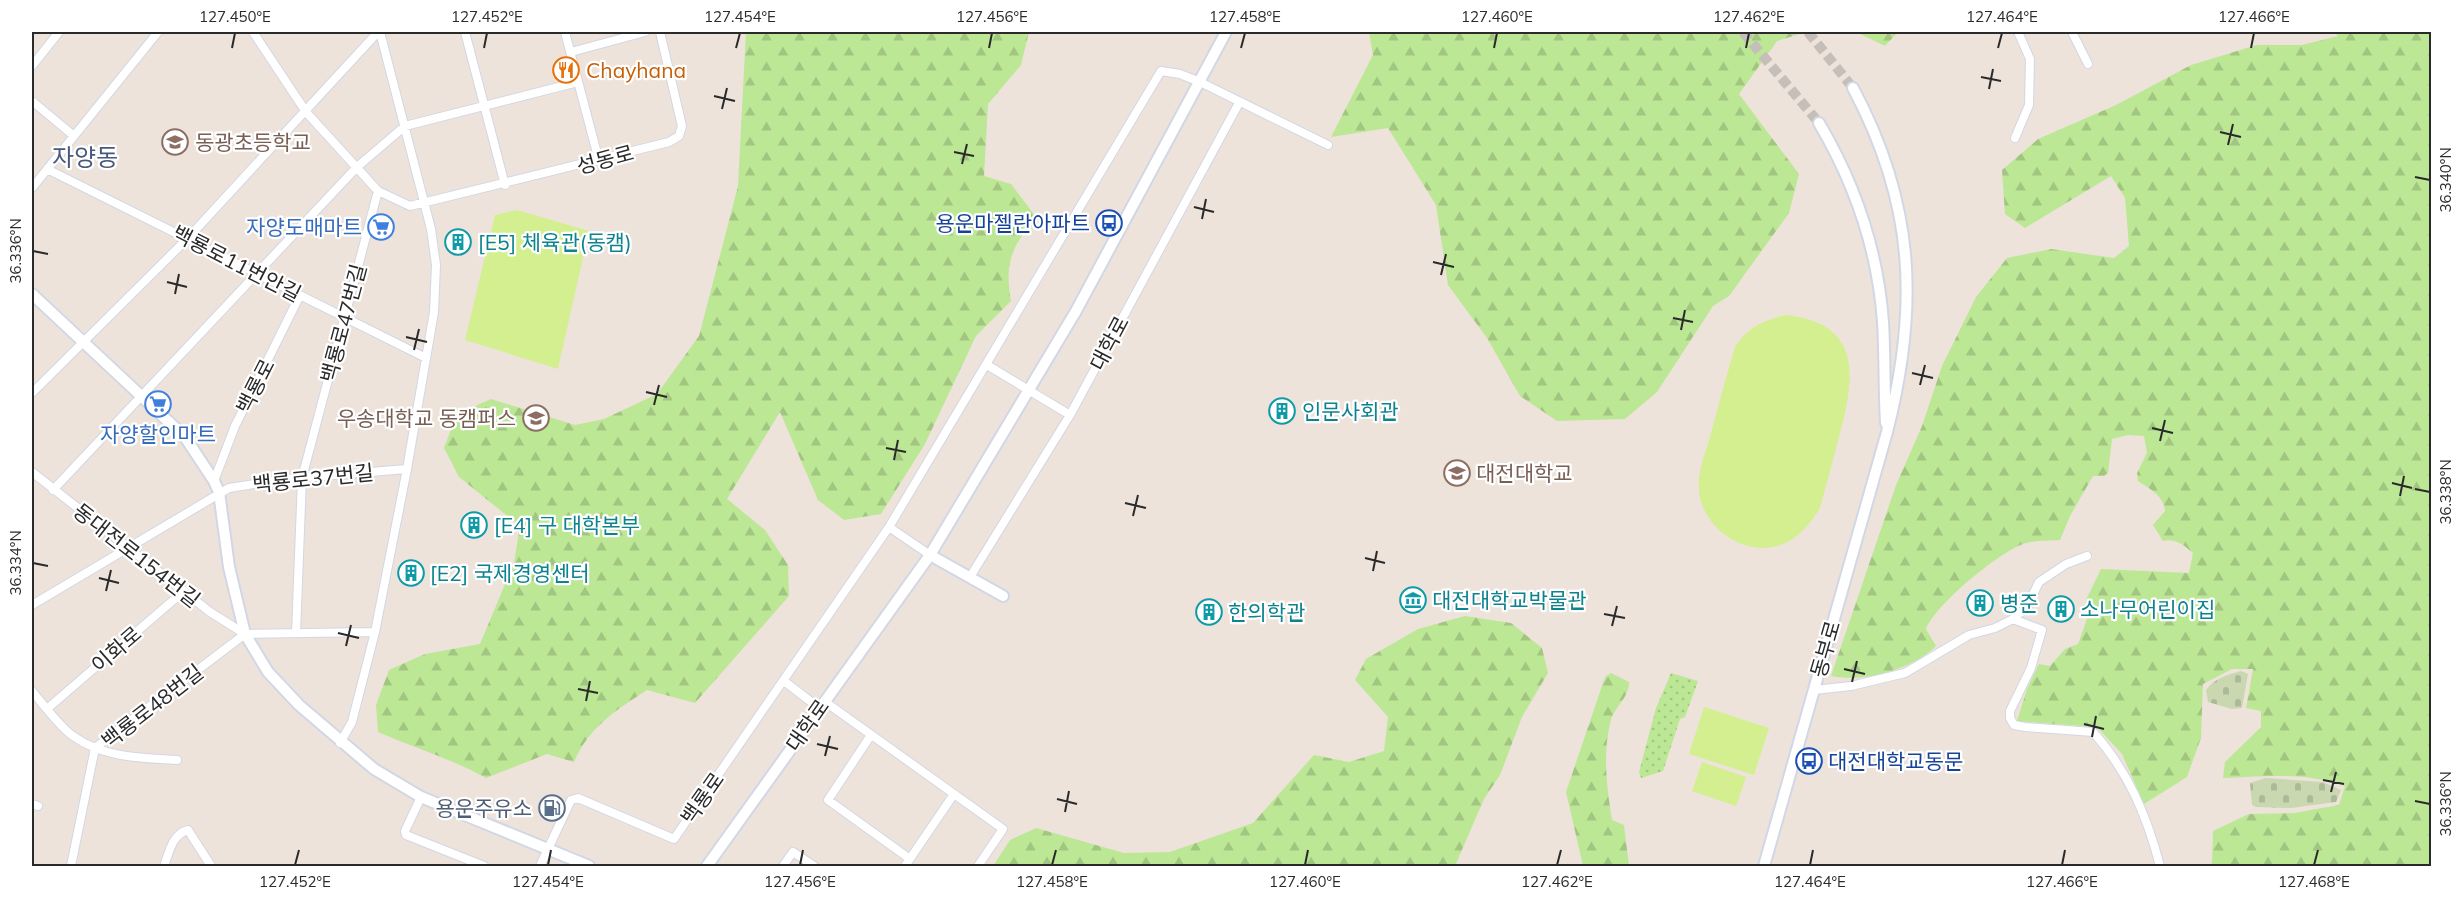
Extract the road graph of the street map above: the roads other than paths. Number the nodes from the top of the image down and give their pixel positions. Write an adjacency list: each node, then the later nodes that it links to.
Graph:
1 (59, 32): 14 (street)
2 (158, 32): 24 (street)
3 (255, 32): 21 (street)
4 (379, 32): 21 (street); 23 (street)
5 (465, 32): 20 (street)
6 (565, 32): 12 (street)
7 (645, 32): 12 (street)
8 (660, 32): 27 (street, 성동로)
9 (1226, 32): 16 (main road, 대학로)
10 (2018, 32): 25 (street)
11 (2072, 32): 13 (street)
12 (571, 52): 15 (street)
13 (2088, 64)
14 (32, 66)
15 (578, 82): 20 (street); 27 (street)
16 (1200, 82): 19 (street); 41 (street, 대학로); 42 (main road, 대학로)
17 (1853, 88): 46 (main road, 동부로)
18 (32, 101): 24 (street)
19 (1239, 103): 26 (street); 45 (street, 대학로)
20 (484, 106): 23 (street); 30 (street)
21 (306, 112): 28 (street); 34 (street)
22 (1819, 123): 46 (main road)
23 (405, 126): 28 (street); 33 (street)
24 (74, 136): 29 (street)
25 (2015, 138)
26 (1328, 146)
27 (599, 160): 30 (street, 성동로)
28 (357, 167): 32 (street); 35 (street)
29 (47, 169): 31 (street); 34 (street, 백룡로11번안길)
30 (505, 184): 33 (street, 성동로)
31 (32, 188)
32 (378, 192): 33 (street); 38 (street, 백룡로47번길)
33 (424, 205): 40 (street)
34 (188, 238): 35 (street, 백룡로11번안길); 39 (street)
35 (259, 273): 37 (street, 백룡로11번안길); 44 (street)
36 (32, 294): 39 (main road)
37 (300, 295): 38 (street, 백룡로11번안길); 50 (street, 백룡로)
38 (345, 317): 40 (street, 백룡로11번안길); 49 (street, 백룡로47번길)
39 (85, 343): 43 (street); 44 (main road)
40 (426, 358): 47 (street)
41 (987, 365): 42 (street); 53 (street, 대학로)
42 (1028, 390): 45 (street); 55 (main road, 대학로)
43 (32, 393)
44 (142, 396): 50 (main road); 51 (street)
45 (1070, 415): 57 (street, 대학로)
46 (1887, 432): 66 (main road, 동부로)
47 (407, 469): 49 (street, 백룡로37번길); 62 (street)
48 (32, 472): 51 (street, 동대전로154번길)
49 (302, 478): 52 (street, 백룡로37번길); 63 (street, 백룡로47번길)
50 (214, 481): 52 (main road)
51 (53, 490): 54 (street, 동대전로154번길)
52 (219, 492): 54 (street, 백룡로37번길); 64 (main road)
53 (889, 527): 55 (street); 65 (street, 대학로)
54 (129, 546): 58 (street, 동대전로154번길); 60 (street, 백룡로37번길)
55 (930, 555): 57 (main road); 70 (main road, 대학로)
56 (2087, 556): 61 (street)
57 (970, 577): 59 (main road)
58 (184, 591): 64 (street, 동대전로154번길); 69 (street, 이화로)
59 (1003, 596)
60 (32, 605)
61 (2013, 618): 66 (street); 91 (street)
62 (375, 632): 63 (street); 72 (street)
63 (296, 633): 64 (street)
64 (246, 634): 72 (main road); 73 (street, 백룡로48번길)
65 (784, 681): 70 (street); 77 (street, 백룡로)
66 (1814, 690): 90 (main road, 동부로)
67 (32, 691): 69 (street)
68 (32, 704): 69 (street)
69 (45, 705): 73 (street)
70 (821, 705): 71 (street); 85 (main road, 대학로)
71 (871, 735): 75 (street); 78 (street)
72 (340, 743): 76 (main road)
73 (95, 748): 74 (street); 79 (street, 백룡로48번길)
74 (177, 760)
75 (954, 794): 78 (street); 89 (street)
76 (421, 797): 77 (main road); 82 (street)
77 (549, 849): 83 (street); 84 (main road)
78 (910, 859): 88 (street)
79 (71, 867)
80 (164, 867): 81 (street)
81 (211, 867)
82 (484, 867)
83 (540, 867)
84 (589, 867)
85 (707, 867)
86 (783, 867): 87 (street)
87 (814, 867)
88 (905, 867)
89 (978, 867)
90 (1764, 867)
91 (2160, 867)

